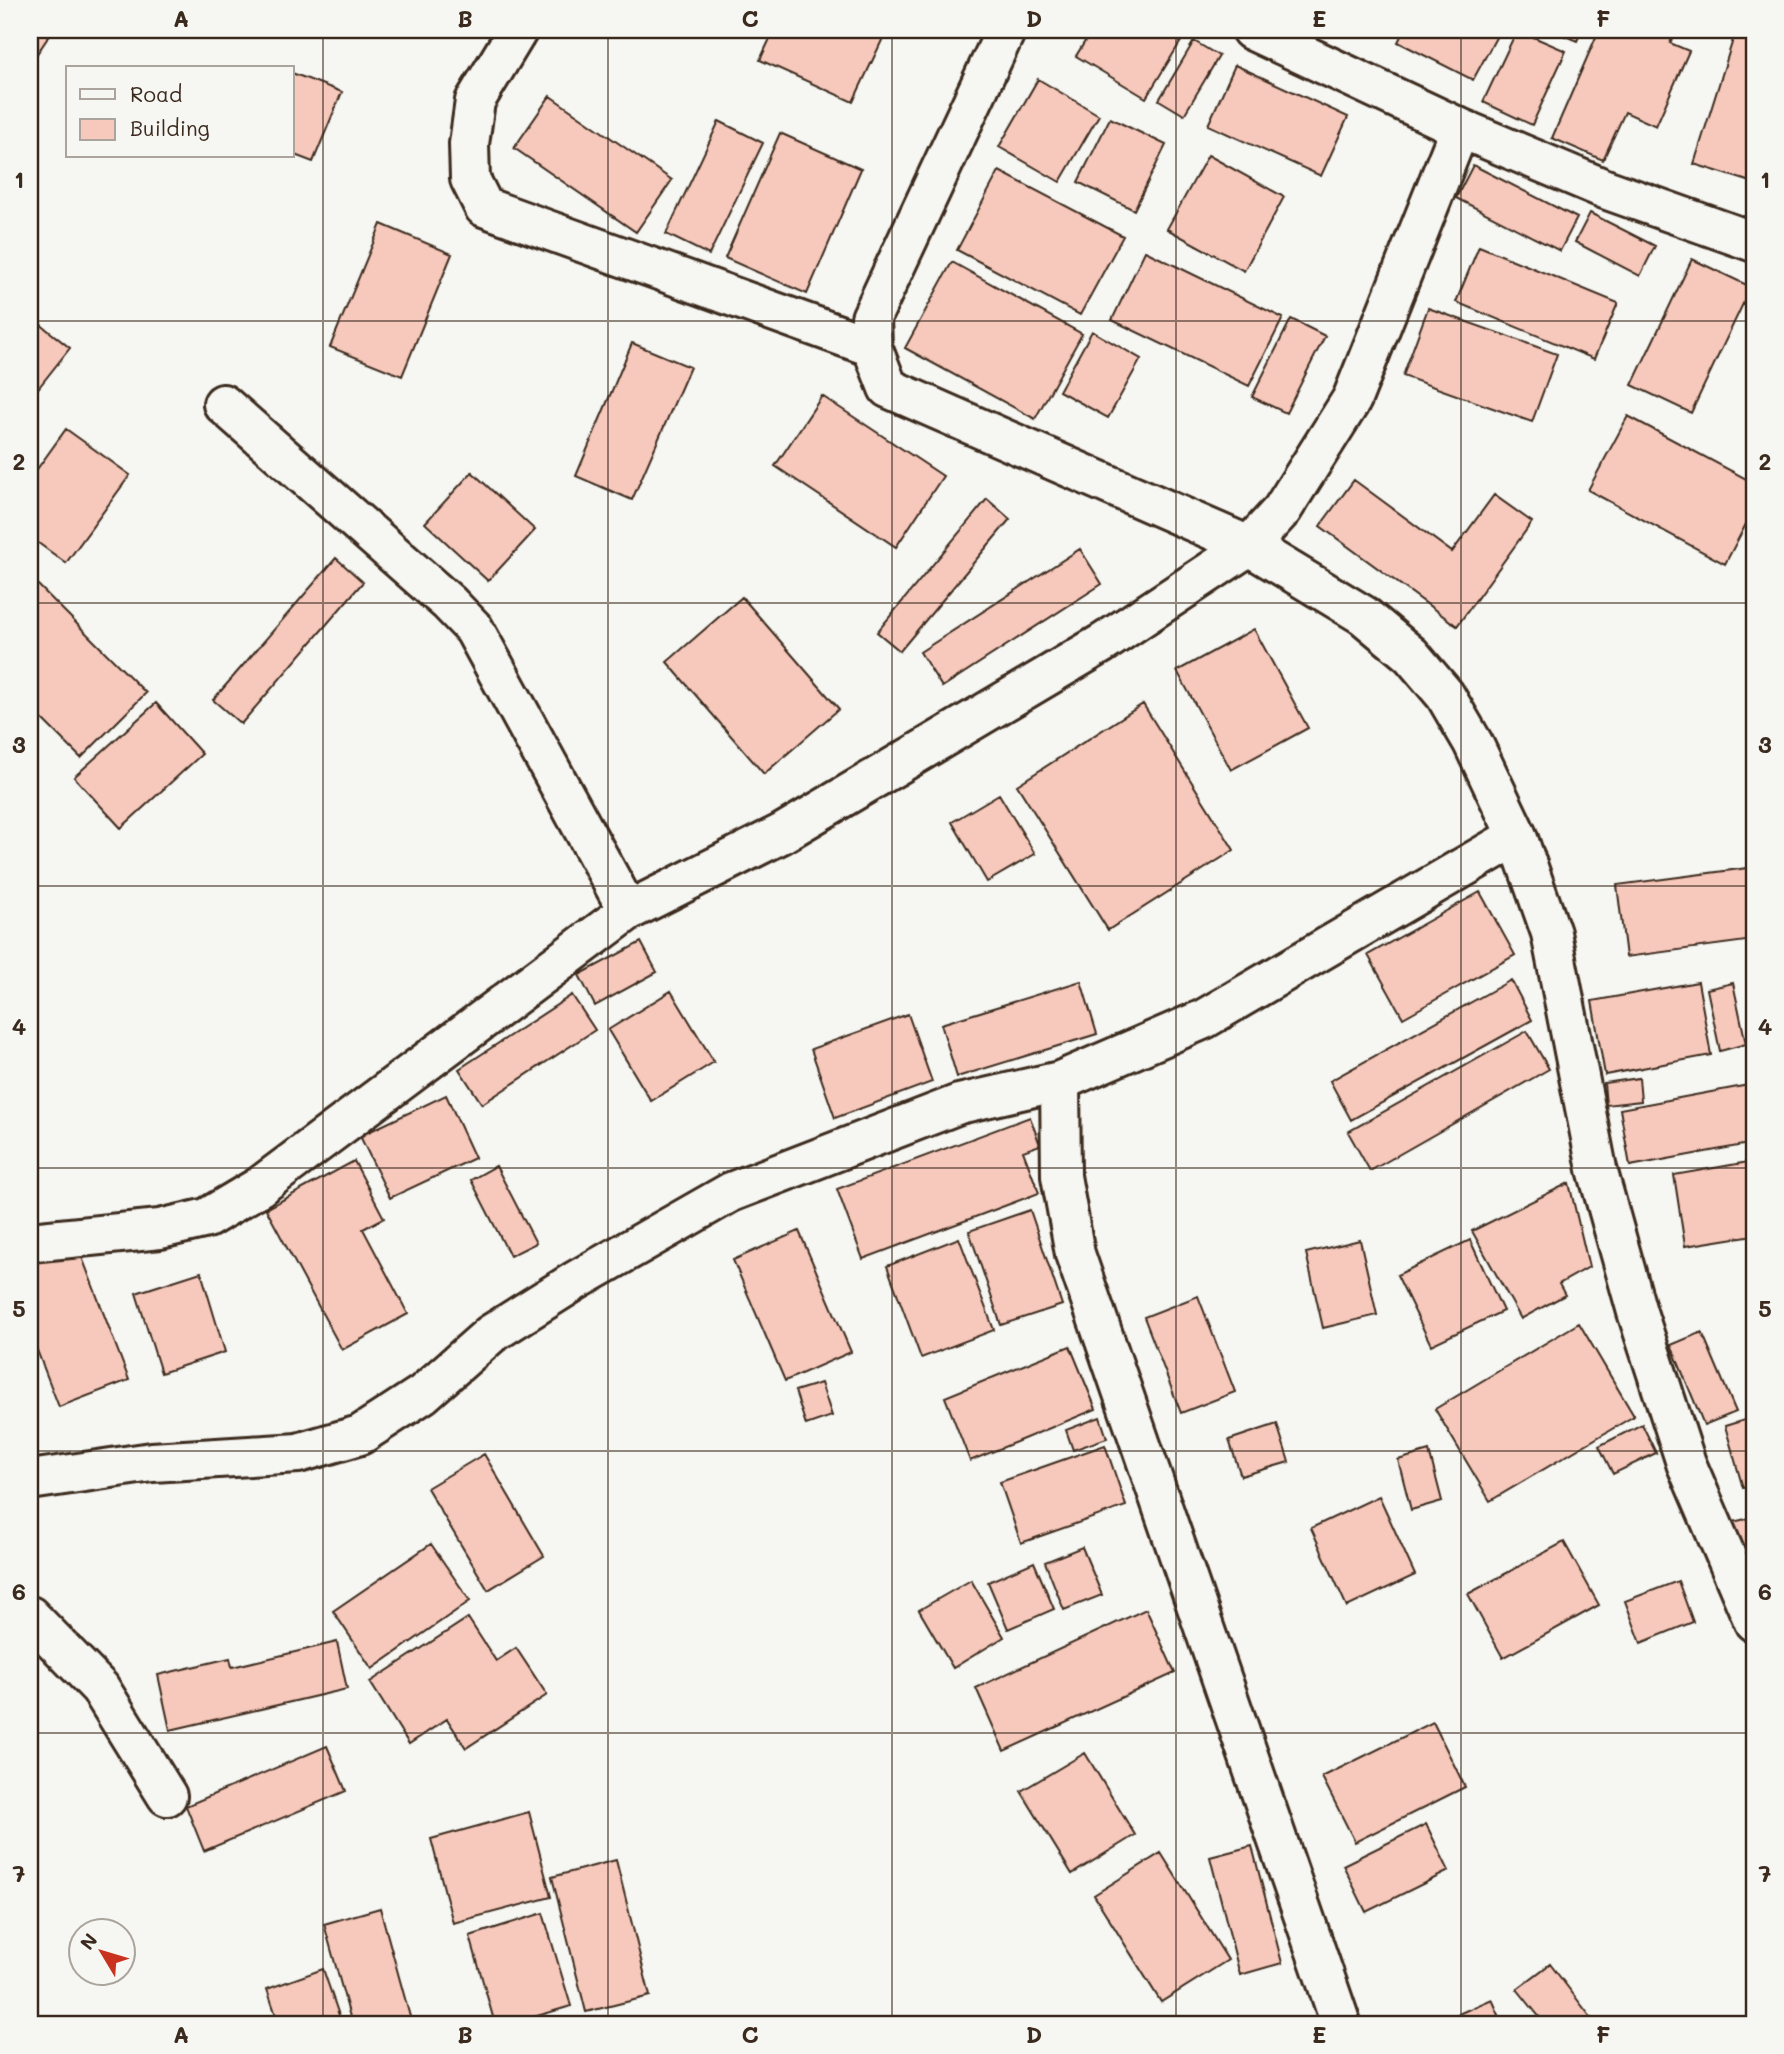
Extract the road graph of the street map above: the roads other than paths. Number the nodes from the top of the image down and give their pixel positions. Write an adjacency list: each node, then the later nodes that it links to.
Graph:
1 (518, 30): 6 (street)
2 (1006, 30): 6 (street)
3 (1251, 30): 4 (street)
4 (1460, 128): 5 (street); 8 (street)
5 (1754, 242)
6 (872, 347): 8 (street)
7 (223, 404): 10 (street)
8 (1249, 546): 9 (street); 10 (street)
9 (1517, 836): 11 (street); 15 (street)
10 (628, 911): 12 (street)
11 (1060, 1081): 13 (street); 17 (street)
12 (30, 1242)
13 (30, 1480)
14 (30, 1616): 16 (street)
15 (1754, 1622)
16 (167, 1796)
17 (1341, 2024)

